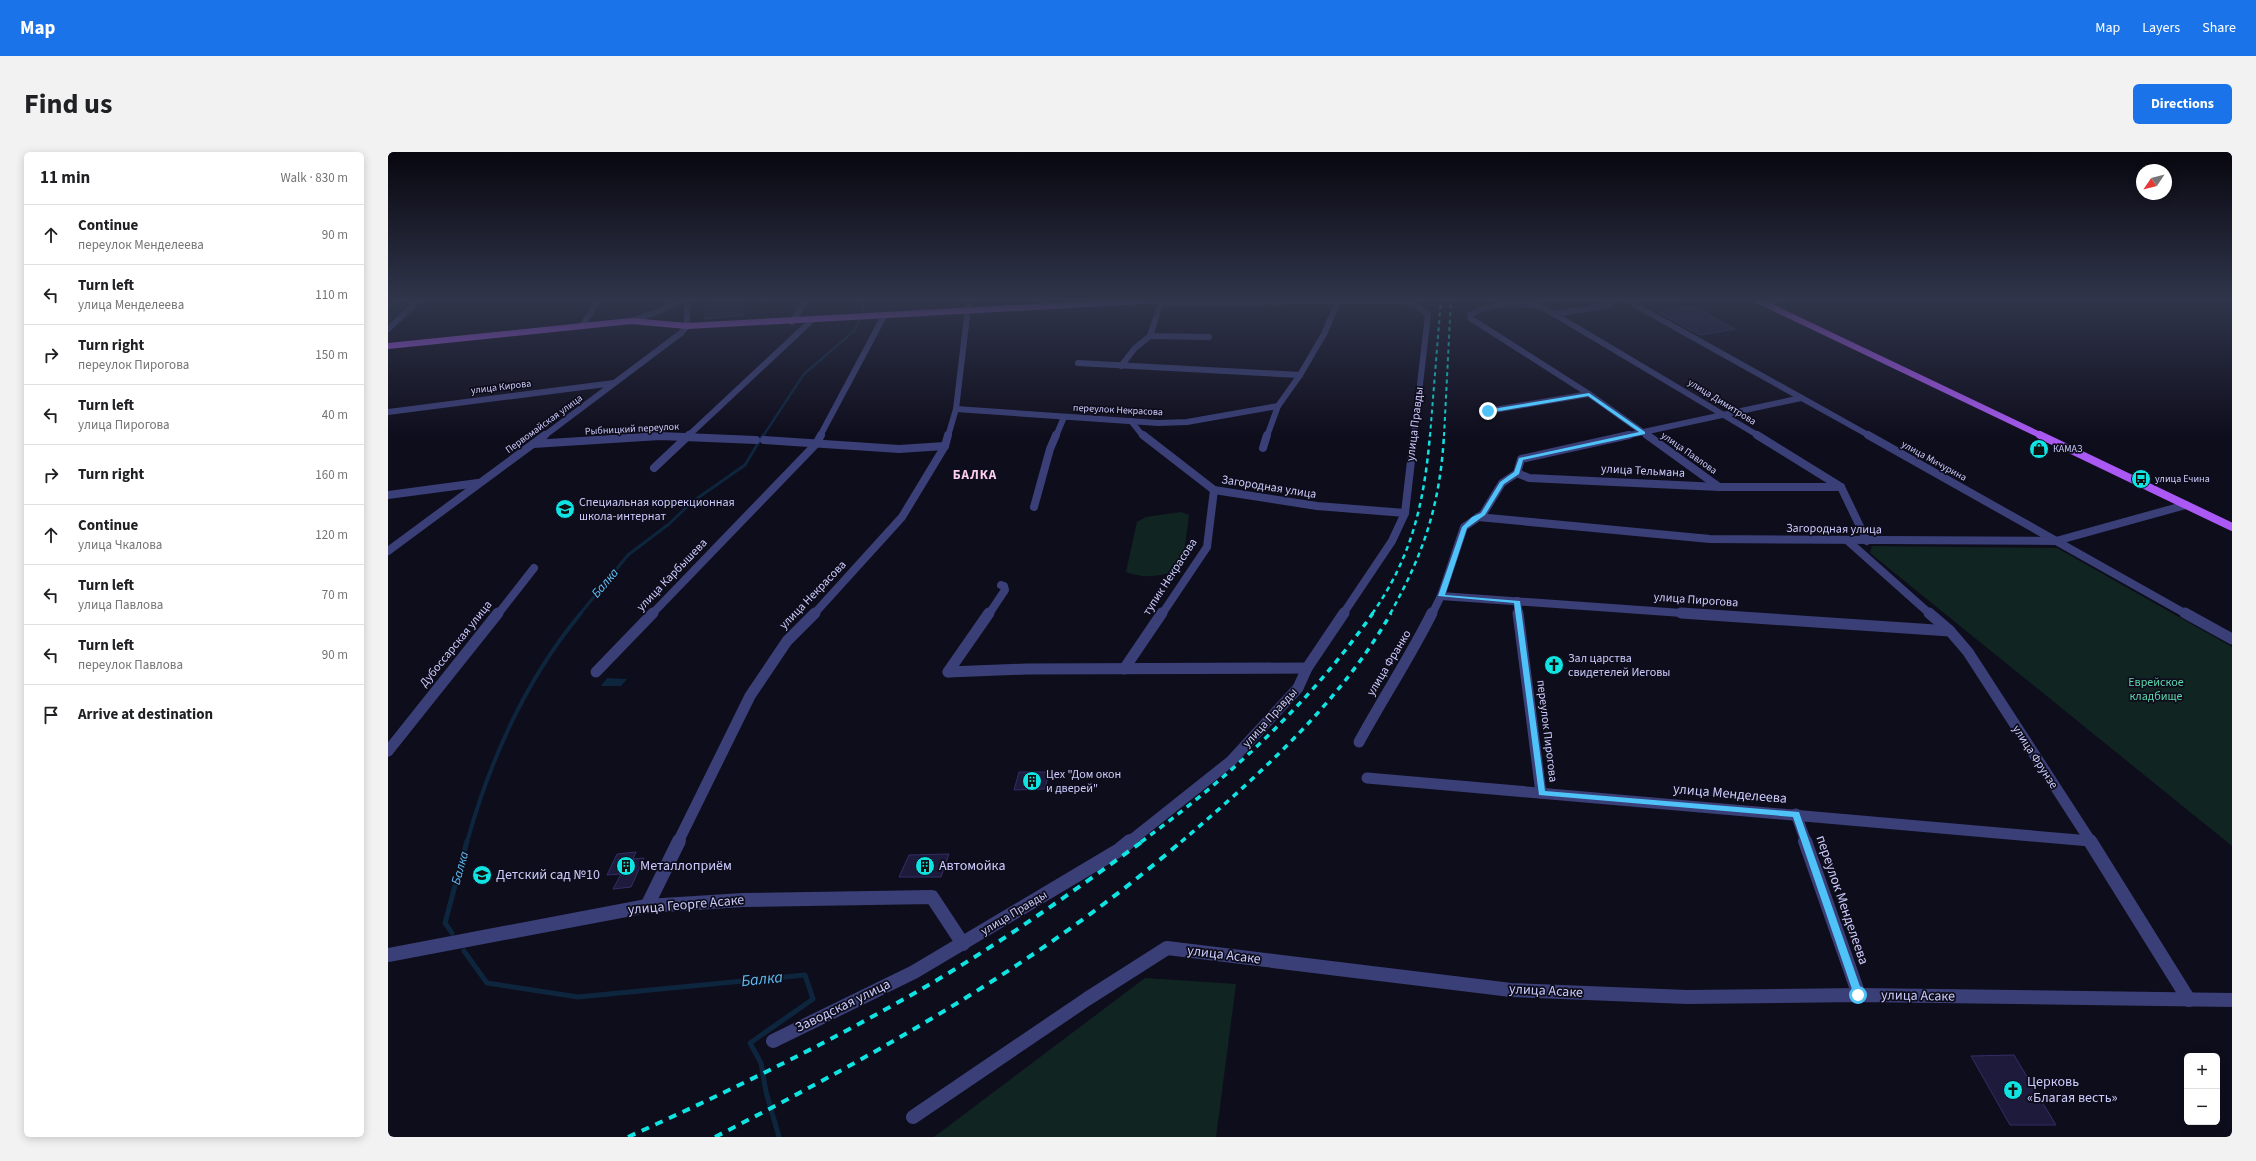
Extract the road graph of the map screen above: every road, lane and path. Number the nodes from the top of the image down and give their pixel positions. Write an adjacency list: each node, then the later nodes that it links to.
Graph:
1 (398, 345): 13 (main road)
2 (663, 345): 17 (street, Первомайская улица)
3 (786, 345): 28 (street)
4 (869, 345): 30 (street, улица Карбышева)
5 (964, 345): 21 (street, улица Некрасова)
6 (1139, 345): 15 (street)
7 (1318, 345): 16 (street)
8 (1425, 345): 42 (street, улица Правды)
9 (1512, 345): 18 (street, улица Павлова)
10 (1606, 345): 24 (street, улица Димитрова)
11 (1706, 345): 19 (street, улица Мичурина)
12 (1851, 345): 40 (main road)
13 (388, 346)
14 (1078, 363): 15 (street)
15 (1121, 366): 16 (street)
16 (1300, 375): 20 (street)
17 (616, 383): 23 (street, улица Кирова); 29 (street, Первомайская улица)
18 (1589, 394): 22 (street); 27 (street, улица Павлова)
19 (1801, 398): 24 (street); 47 (street, улица Мичурина)
20 (1278, 406): 26 (street, переулок Некрасова); 32 (street)
21 (956, 409): 25 (street, переулок Некрасова); 31 (street, улица Некрасова)
22 (1488, 411)
23 (388, 412)
24 (1724, 415): 27 (street); 37 (street, улица Димитрова)
25 (1064, 417): 26 (street, переулок Некрасова); 41 (street)
26 (1131, 421): 38 (street, Загородная улица)
27 (1643, 433): 34 (street); 36 (street, улица Павлова)
28 (689, 436): 29 (street, Рыбницкий переулок); 30 (street, Рыбницкий переулок); 33 (street)
29 (533, 444): 35 (street, Первомайская улица)
30 (816, 444): 31 (street, Рыбницкий переулок); 57 (street, улица Карбышева)
31 (945, 446): 65 (street, улица Некрасова)
32 (1263, 448)
33 (654, 468)
34 (1517, 473): 36 (street, улица Тельмана); 43 (street, улица Франко)
35 (480, 482): 39 (street); 48 (street, Первомайская улица)
36 (1719, 487): 37 (street, улица Тельмана)
37 (1841, 487): 46 (street)
38 (1214, 490): 42 (street, Загородная улица); 56 (street, тупик Некрасова)
39 (388, 495)
40 (2186, 505): 44 (main road); 47 (street, Загородная улица)
41 (1034, 507)
42 (1405, 513): 55 (street, улица Правды)
43 (1478, 517): 45 (street, Загородная улица); 51 (street, улица Франко)
44 (2232, 527)
45 (1848, 541): 46 (street, Загородная улица); 53 (street, улица Фрунзе)
46 (1867, 541): 47 (street, Загородная улица)
47 (2056, 541): 54 (street, улица Мичурина)
48 (388, 551)
49 (534, 568): 58 (street, Дубоссарская улица)
50 (1001, 585): 56 (street)
51 (1441, 596): 52 (street, улица Пирогова); 59 (street, улица Франко)
52 (1517, 601): 53 (street, улица Пирогова); 62 (street, переулок Пирогова)
53 (1950, 631): 64 (street, улица Фрунзе)
54 (2232, 639)
55 (1307, 668): 56 (street); 66 (street, улица Правды)
56 (1124, 669)
57 (596, 672)
58 (393, 737): 60 (street, Дубоссарская улица)
59 (1359, 742)
60 (388, 751)
61 (1367, 778): 62 (street, улица Менделеева)
62 (1542, 793): 63 (street, улица Менделеева)
63 (1796, 814): 64 (street, улица Менделеева); 69 (street, переулок Менделеева)
64 (2090, 841): 70 (street, улица Фрунзе)
65 (647, 906): 66 (street, улица Георге Асаке); 67 (street, улица Георге Асаке)
66 (963, 944): 68 (street, улица Правды)
67 (388, 955)
68 (914, 972): 72 (street, Заводская улица)
69 (1858, 995): 70 (street, улица Асаке); 73 (street, улица Асаке)
70 (2189, 1000): 71 (street, улица Асаке)
71 (2232, 1000)
72 (773, 1041)
73 (913, 1117)

